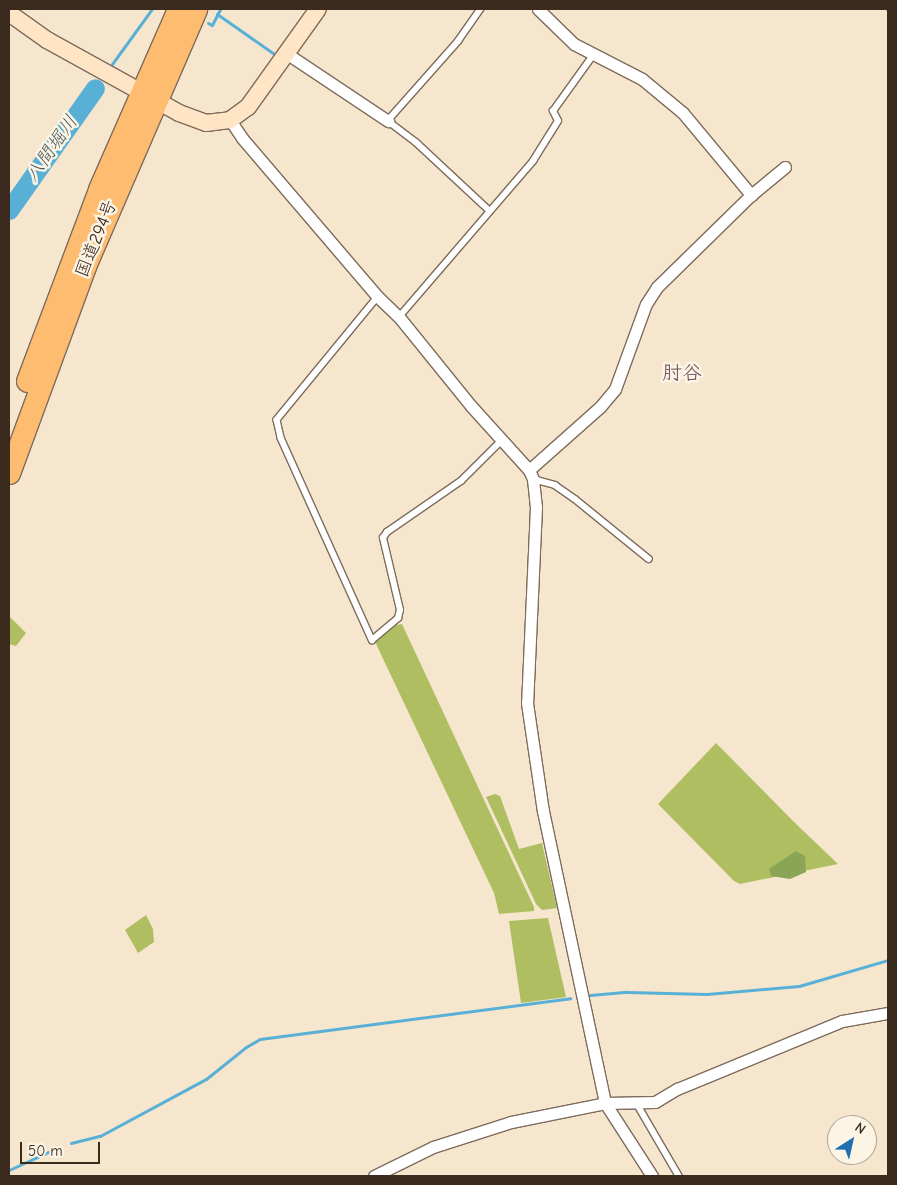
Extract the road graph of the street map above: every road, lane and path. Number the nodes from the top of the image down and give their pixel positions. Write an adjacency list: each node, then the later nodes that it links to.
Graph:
1 (178, 9): 9 (highway, 国道294号)
2 (196, 9): 9 (highway, 国道294号)
3 (318, 9): 7 (street)
4 (482, 9): 11 (lane)
5 (538, 9): 8 (street)
6 (9, 13): 9 (street)
7 (286, 53): 10 (street); 11 (street)
8 (594, 54): 13 (street); 14 (lane)
9 (147, 96): 10 (street); 17 (highway, 国道294号); 19 (highway, 国道294号)
10 (230, 120): 15 (street)
11 (388, 121): 14 (lane)
12 (785, 167): 13 (street)
13 (751, 195): 20 (street)
14 (490, 211): 16 (lane)
15 (378, 297): 16 (street); 18 (lane)
16 (399, 317): 18 (street)
17 (9, 430)
18 (503, 439): 20 (street)
19 (9, 473)
20 (531, 474): 21 (lane); 24 (street)
21 (649, 559)
22 (888, 1012): 23 (street)
23 (634, 1100): 24 (street); 27 (lane)
24 (605, 1103): 25 (street); 26 (street)
25 (374, 1176)
26 (652, 1176)
27 (679, 1176)

